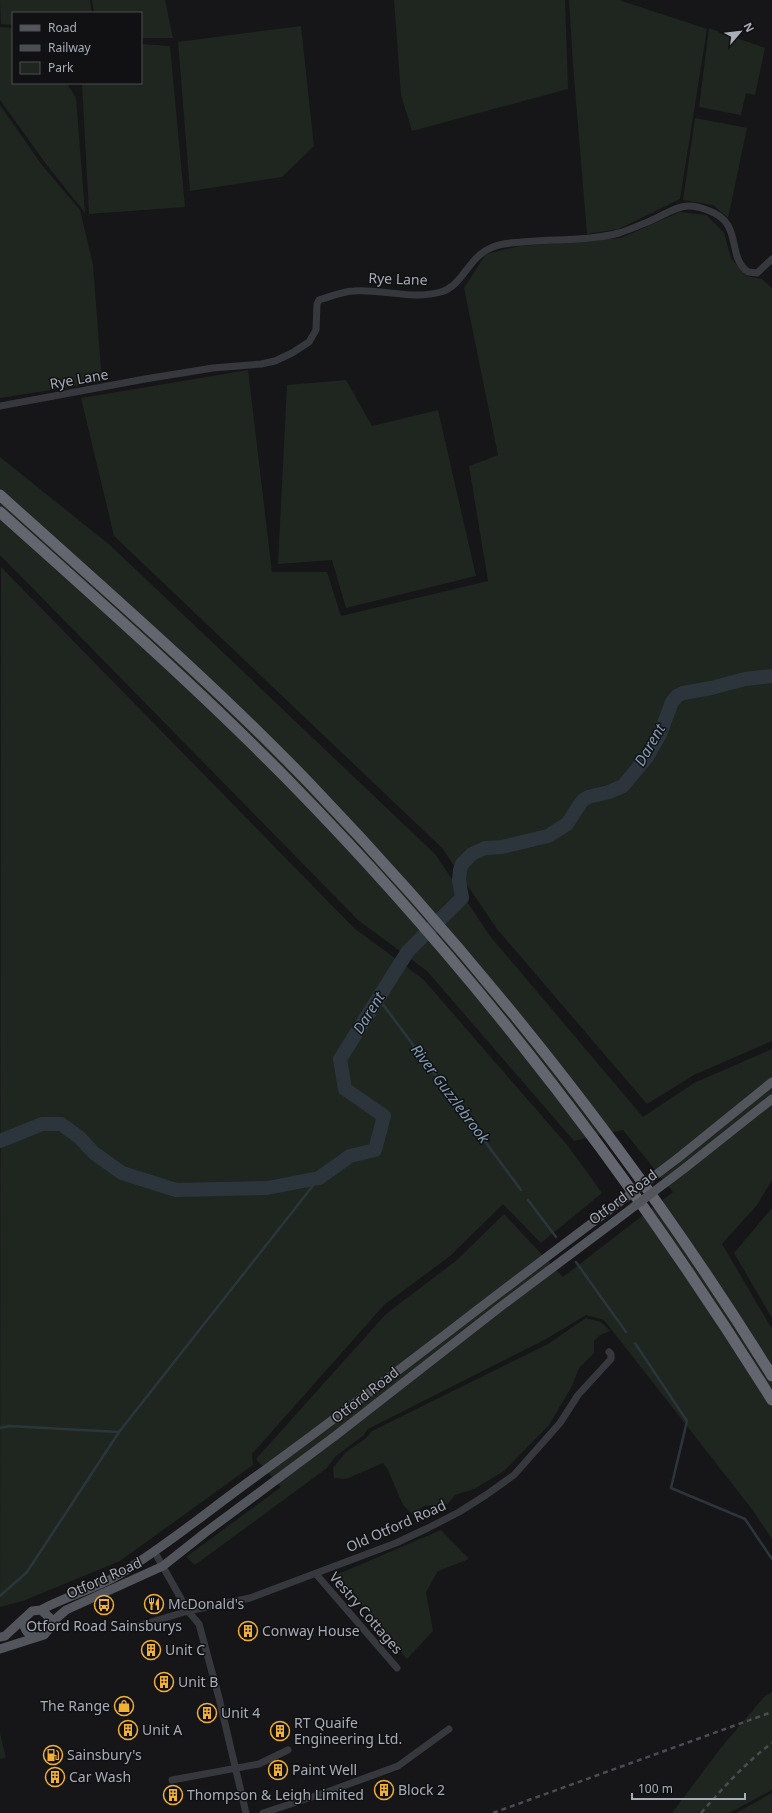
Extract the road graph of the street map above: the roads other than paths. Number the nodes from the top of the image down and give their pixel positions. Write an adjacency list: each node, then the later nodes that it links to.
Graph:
1 (772, 259): 2 (street, Rye Lane)
2 (0, 406)
3 (0, 495): 8 (highway)
4 (0, 512): 9 (highway)
5 (772, 1082): 10 (main road, Otford Road, bridge)
6 (772, 1099): 11 (main road, Otford Road, bridge)
7 (608, 1352): 12 (street, Old Otford Road)
8 (772, 1376)
9 (772, 1400)
10 (154, 1551): 11 (street); 13 (main road, Otford Road)
11 (163, 1566): 14 (street); 16 (main road, Otford Road)
12 (316, 1574): 14 (street, Old Otford Road); 21 (street, Vestry Cottages)
13 (41, 1610): 15 (main road, Otford Road); 16 (main road)
14 (188, 1611): 17 (street, Old Otford Road); 24 (street)
15 (25, 1618): 18 (main road, Otford Road); 19 (main road)
16 (51, 1623): 19 (main road, Otford Road)
17 (128, 1629)
18 (0, 1637)
19 (36, 1637): 20 (main road, Otford Road)
20 (0, 1649)
21 (397, 1668)
22 (449, 1729): 27 (street)
23 (288, 1750): 24 (street)
24 (234, 1768): 25 (street); 26 (street)
25 (172, 1780)
26 (246, 1813)
27 (263, 1813)

